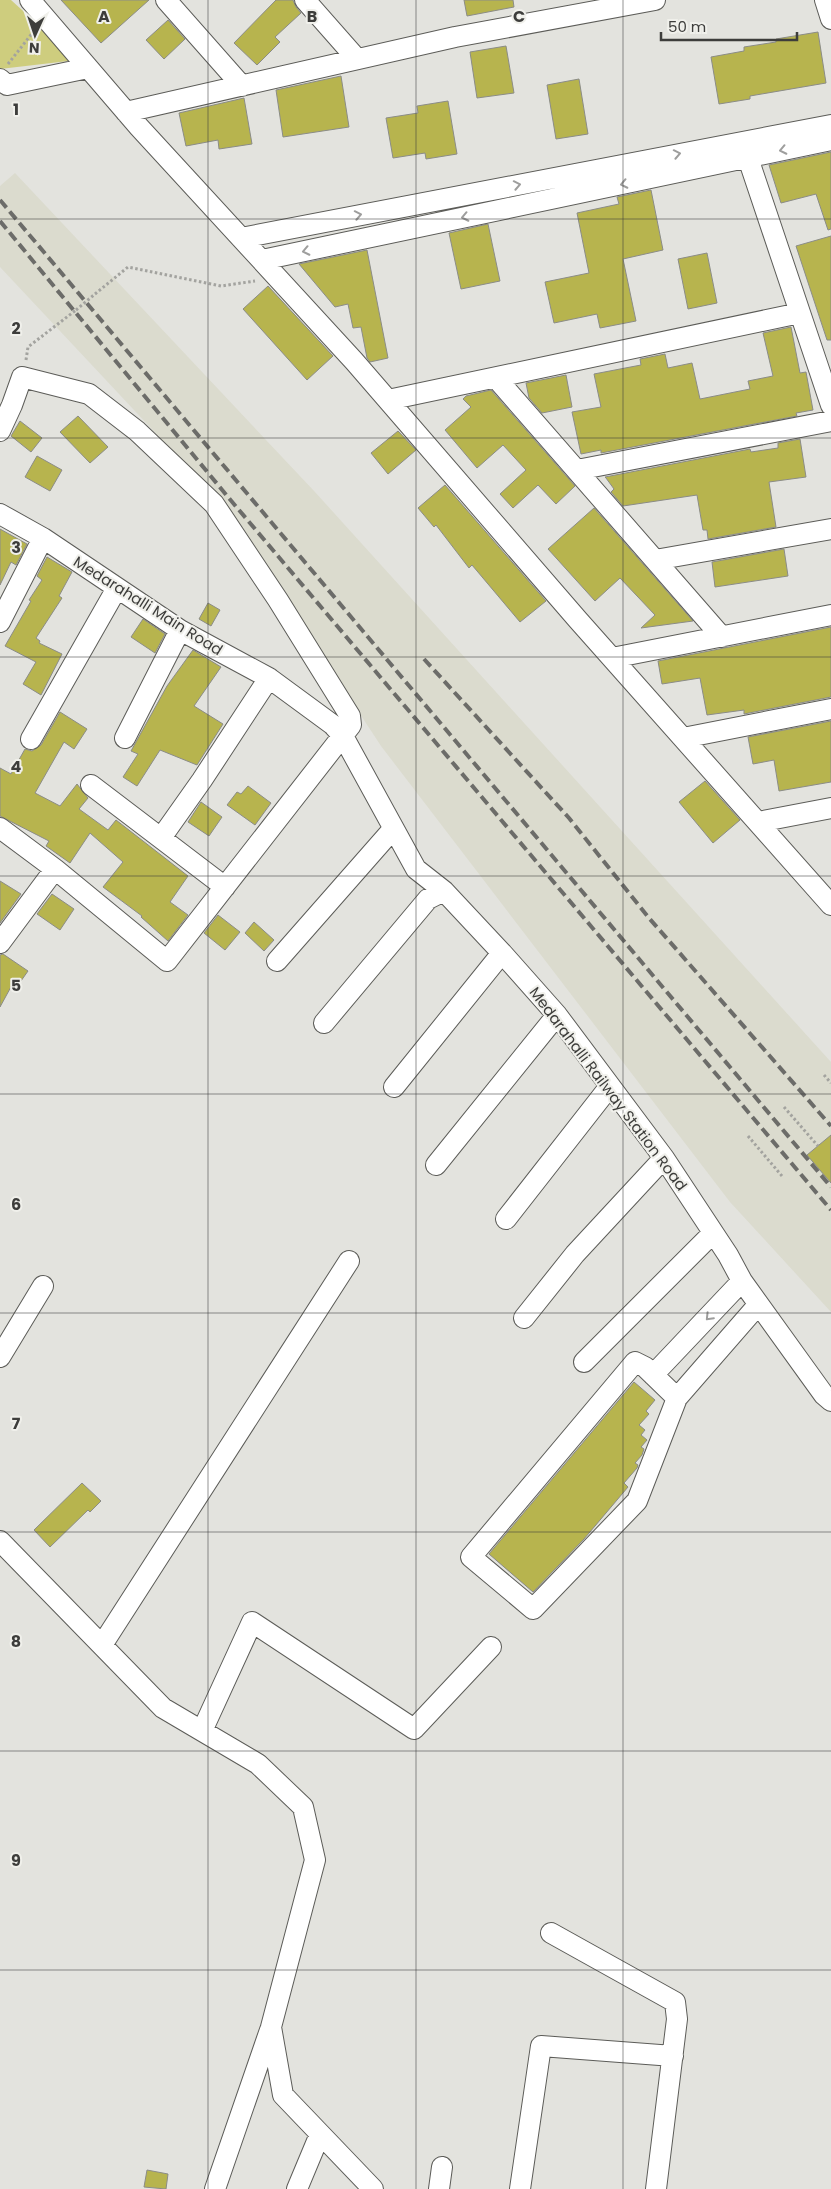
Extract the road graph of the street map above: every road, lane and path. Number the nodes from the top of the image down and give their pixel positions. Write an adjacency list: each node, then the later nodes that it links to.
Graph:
1 (30, 0): 9 (street)
2 (166, 0): 11 (street)
3 (305, 0): 8 (street)
4 (655, 0): 8 (street)
5 (825, 0): 6 (street)
6 (831, 19)
7 (37, 27): 10 (path)
8 (358, 59): 11 (street)
9 (88, 68): 10 (street); 12 (street)
10 (3, 73)
11 (242, 86): 12 (street)
12 (126, 112): 16 (street)
13 (831, 125): 16 (street, one-way to 13)
14 (831, 140): 15 (street, one-way to 15)
15 (748, 158): 17 (street, one-way to 17); 19 (street)
16 (241, 238): 17 (street)
17 (262, 260): 18 (street)
18 (278, 278): 20 (path, bridge); 22 (street)
19 (800, 314): 21 (street); 23 (street)
20 (22, 377): 25 (street); 39 (street)
21 (496, 378): 22 (street); 26 (street)
22 (388, 400): 36 (street)
23 (831, 405)
24 (831, 421): 26 (street)
25 (0, 431)
26 (576, 470): 30 (street)
27 (0, 514): 29 (street, Medarahalli Main Road)
28 (831, 529): 30 (street)
29 (43, 538): 31 (street, Medarahalli Main Road); 33 (street)
30 (655, 560): 35 (street)
31 (117, 588): 34 (street, Medarahalli Main Road); 42 (street)
32 (831, 616): 35 (street)
33 (0, 622)
34 (180, 630): 37 (street, Medarahalli Main Road); 40 (street)
35 (722, 637): 36 (street)
36 (612, 658): 41 (street)
37 (269, 678): 39 (street, Medarahalli Main Road); 48 (street)
38 (831, 709): 41 (street)
39 (343, 736): 47 (street, Medarahalli Railway Station Road); 50 (street)
40 (125, 738)
41 (683, 738): 45 (street)
42 (31, 739)
43 (91, 785): 48 (street)
44 (831, 808): 45 (street)
45 (758, 822): 52 (street)
46 (0, 828): 49 (street)
47 (393, 828): 51 (street, Medarahalli Railway Station Road); 55 (street)
48 (161, 838): 50 (street)
49 (55, 869): 50 (street); 53 (street)
50 (225, 887)
51 (444, 892): 54 (street, Medarahalli Railway Station Road); 57 (street)
52 (827, 896)
53 (2, 935)
54 (502, 953): 56 (street, Medarahalli Railway Station Road); 61 (street)
55 (276, 961)
56 (556, 1015): 60 (street, Medarahalli Railway Station Road); 66 (street)
57 (324, 1023)
58 (824, 1075): 59 (path)
59 (831, 1083)
60 (610, 1086): 65 (street, Medarahalli Railway Station Road); 68 (street)
61 (394, 1087)
62 (784, 1107): 64 (path)
63 (748, 1136): 67 (path)
64 (818, 1146)
65 (664, 1158): 69 (street, Medarahalli Railway Station Road); 74 (street)
66 (436, 1164)
67 (782, 1176)
68 (506, 1219)
69 (713, 1233): 71 (street, Medarahalli Railway Station Road); 76 (street)
70 (349, 1261): 81 (street)
71 (742, 1281): 73 (street, Medarahalli Railway Station Road); 77 (street, one-way to 77)
72 (42, 1286): 75 (street)
73 (758, 1305): 78 (street); 79 (street, Medarahalli Railway Station Road)
74 (524, 1318)
75 (0, 1357)
76 (584, 1362)
77 (653, 1375): 78 (street); 78 (street)
78 (677, 1398)
79 (831, 1401)
80 (0, 1542): 81 (street)
81 (102, 1645): 83 (street)
82 (492, 1647): 83 (street)
83 (202, 1731): 85 (street)
84 (551, 1933): 86 (street)
85 (271, 2027): 87 (street); 89 (street)
86 (673, 2056): 93 (street); 94 (street)
87 (320, 2134): 90 (street); 91 (street)
88 (442, 2167): 92 (street)
89 (215, 2189)
90 (298, 2189)
91 (372, 2189)
92 (439, 2189)
93 (520, 2189)
94 (656, 2189)

